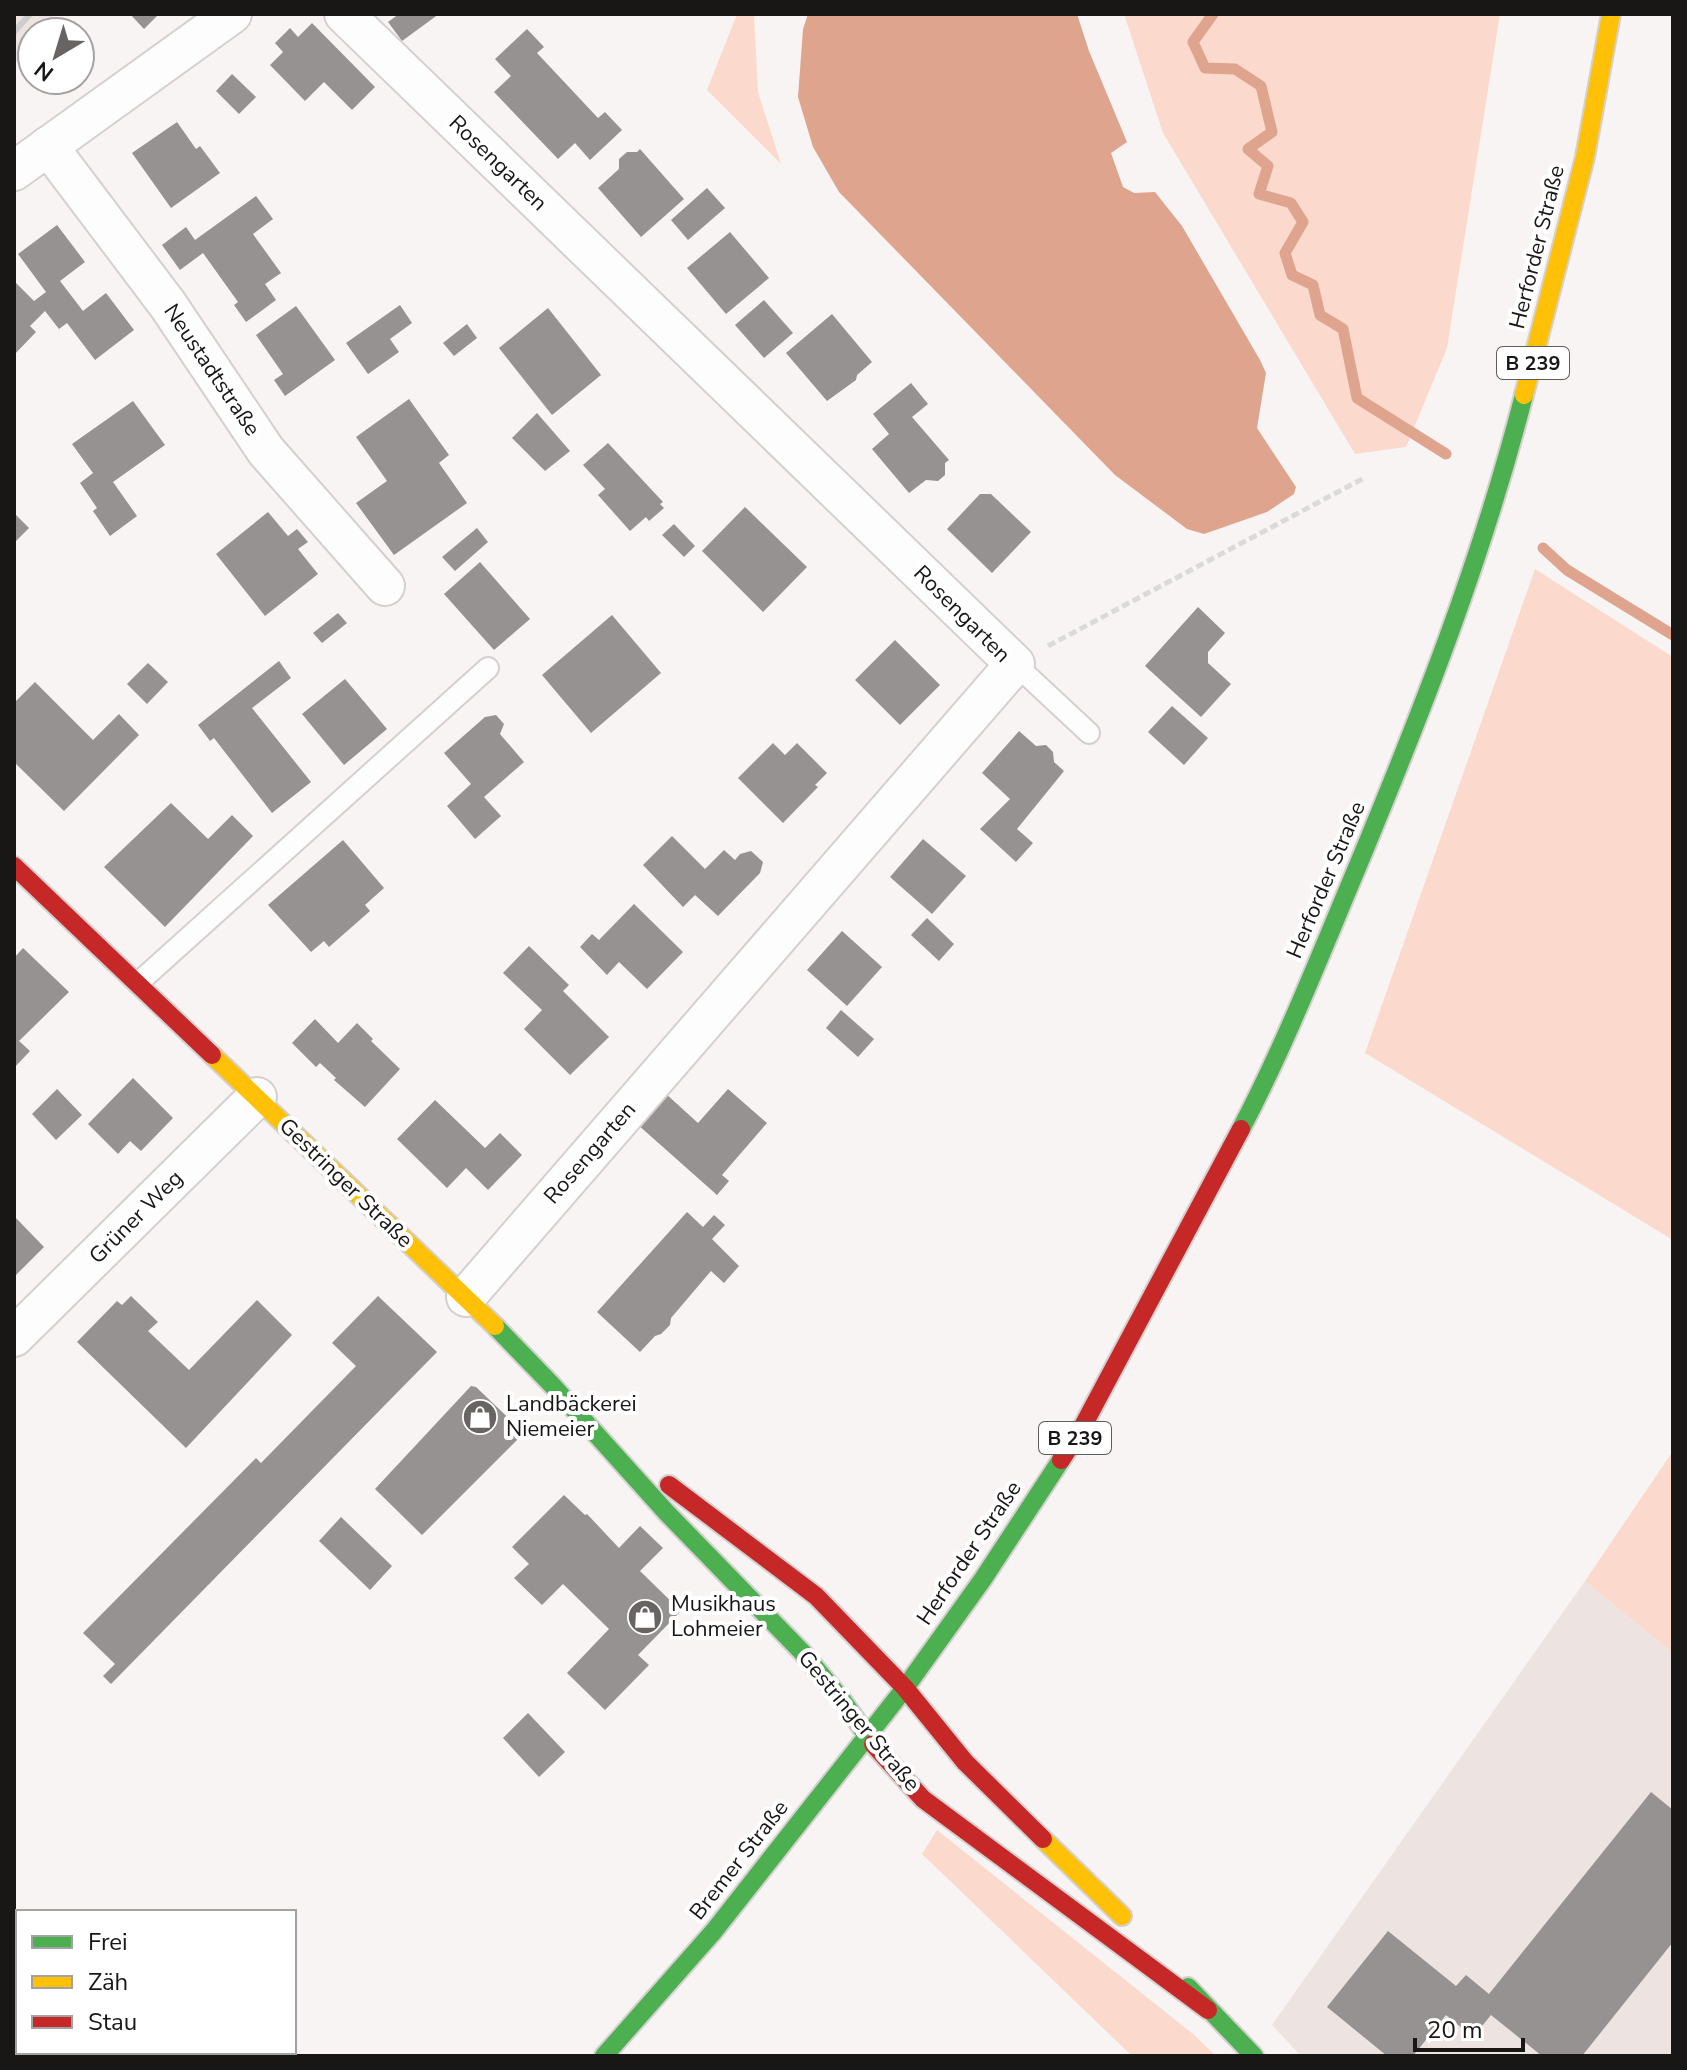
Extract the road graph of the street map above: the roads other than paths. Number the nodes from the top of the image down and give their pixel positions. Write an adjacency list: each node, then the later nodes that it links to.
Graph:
1 (232, 14): 4 (street)
2 (344, 14): 7 (street, Rosengarten)
3 (1611, 14): 16 (main road, Herforder Straße / B 239)
4 (48, 146): 5 (street); 6 (street, Neustadtstraße)
5 (14, 171)
6 (385, 586)
7 (1015, 664): 9 (lane); 13 (street, Rosengarten)
8 (488, 668): 11 (lane)
9 (1089, 733)
10 (14, 866): 11 (main road, Gestringer Straße)
11 (138, 983): 12 (main road, Gestringer Straße)
12 (257, 1097): 13 (main road, Gestringer Straße); 14 (street, Grüner Weg)
13 (466, 1297): 15 (main road, Gestringer Straße)
14 (14, 1337)
15 (552, 1385): 16 (main road, Gestringer Straße); 17 (main road, Gestringer Straße)
16 (905, 1688): 17 (main road, Bremer Straße / B 239); 18 (main road, Gestringer Straße)
17 (867, 1737): 18 (main road, Gestringer Straße); 19 (main road, Bremer Straße / B 239)
18 (1208, 2010): 20 (main road, Gestringer Straße)
19 (604, 2056)
20 (1254, 2056)

